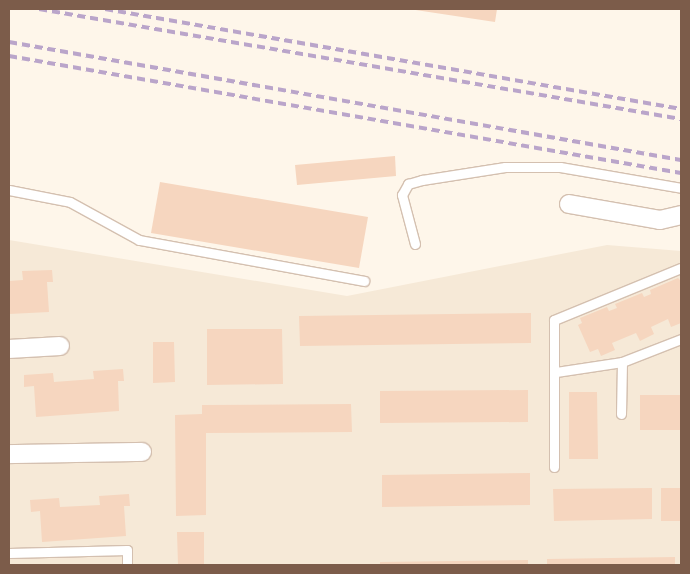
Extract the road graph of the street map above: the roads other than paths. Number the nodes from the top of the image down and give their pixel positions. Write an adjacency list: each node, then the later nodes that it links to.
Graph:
1 (681, 188): 5 (lane)
2 (9, 190): 7 (lane)
3 (569, 204): 4 (street)
4 (681, 215)
5 (415, 244)
6 (681, 268): 12 (lane)
7 (364, 281)
8 (681, 339): 11 (lane)
9 (60, 346): 10 (street)
10 (9, 349)
11 (622, 362): 12 (lane); 13 (lane)
12 (556, 372): 16 (lane)
13 (621, 414)
14 (142, 452): 15 (street)
15 (9, 454)
16 (554, 467)
17 (9, 553): 18 (lane)
18 (127, 565)

